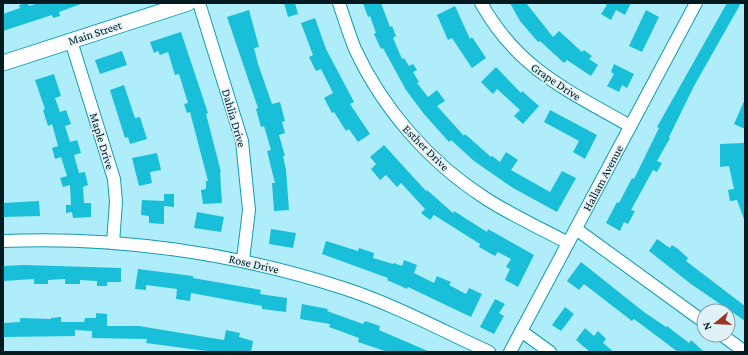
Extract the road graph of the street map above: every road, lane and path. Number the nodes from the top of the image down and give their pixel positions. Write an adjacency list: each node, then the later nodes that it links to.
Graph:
1 (188, 3): 6 (main road, Main Street)
2 (199, 3): 13 (street, Dahlia Drive)
3 (339, 3): 12 (street, Esther Drive)
4 (481, 3): 8 (street, Grape Drive)
5 (692, 4): 8 (street, Hallam Avenue)
6 (71, 41): 7 (main road, Main Street); 11 (street, Maple Drive)
7 (3, 64)
8 (630, 126): 9 (street, Hallam Avenue)
9 (576, 229): 12 (street, Hallam Avenue); 14 (street)
10 (3, 241): 11 (street, Rose Drive)
11 (113, 243): 13 (street, Rose Drive)
12 (568, 243): 15 (street, Hallam Avenue)
13 (243, 260): 17 (street, Rose Drive)
14 (696, 316)
15 (521, 331): 18 (street, Hallam Avenue); 19 (street)
16 (733, 343): 20 (street)
17 (489, 352)
18 (510, 352)
19 (550, 352)
20 (745, 352)

